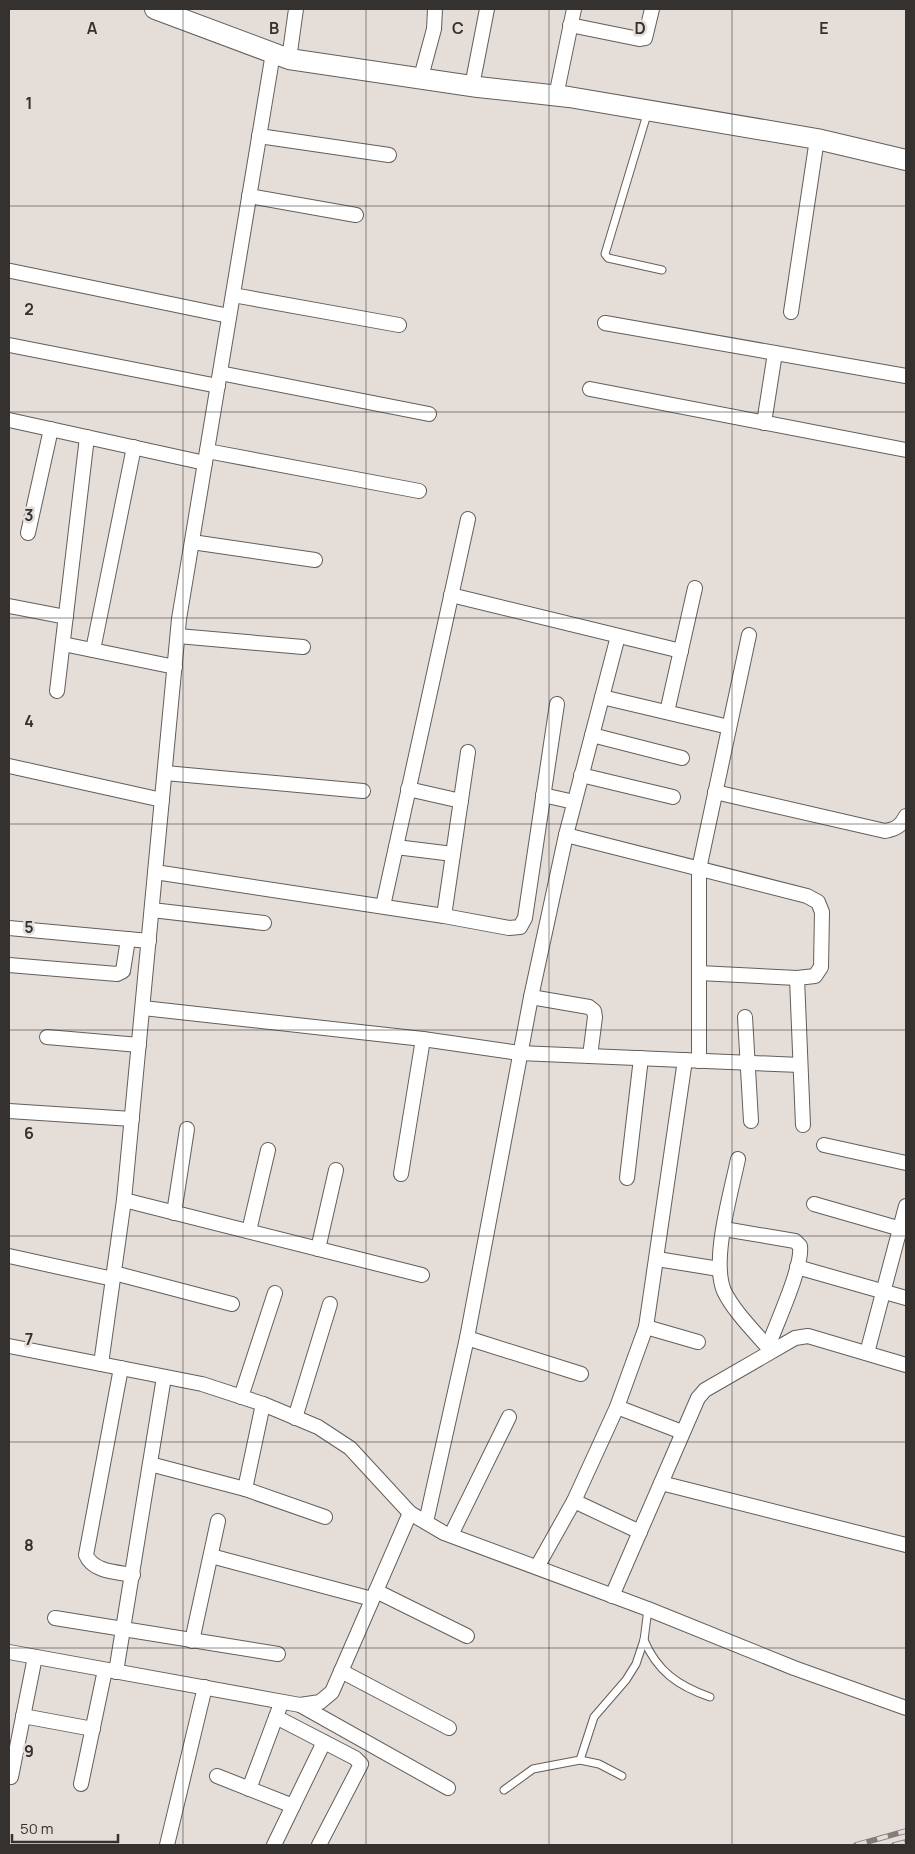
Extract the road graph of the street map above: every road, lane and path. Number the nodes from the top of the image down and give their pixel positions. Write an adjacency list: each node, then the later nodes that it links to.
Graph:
1 (296, 9): 8 (street)
2 (435, 9): 9 (street)
3 (487, 9): 10 (street)
4 (574, 9): 7 (street)
5 (652, 9): 7 (street)
6 (160, 10): 8 (street)
7 (570, 26): 11 (street)
8 (281, 56): 9 (street); 13 (street)
9 (421, 77): 10 (street)
10 (472, 86): 11 (street)
11 (556, 96): 12 (street)
12 (648, 111): 14 (street); 19 (lane)
13 (259, 136): 15 (street); 17 (street)
14 (817, 139): 16 (street); 22 (street)
15 (389, 155)
16 (906, 160)
17 (250, 196): 18 (street); 21 (street)
18 (356, 215)
19 (662, 270)
20 (11, 271): 23 (street)
21 (233, 295): 23 (street); 25 (street)
22 (791, 312)
23 (230, 316): 29 (street)
24 (606, 323): 27 (street)
25 (399, 326)
26 (9, 345): 29 (street)
27 (775, 353): 28 (street); 33 (street)
28 (906, 376)
29 (219, 379): 31 (street); 38 (street)
30 (590, 389): 33 (street)
31 (429, 414)
32 (9, 420): 34 (street)
33 (764, 423): 37 (street)
34 (51, 429): 35 (street); 41 (street)
35 (87, 437): 36 (street); 47 (street)
36 (134, 448): 38 (street); 53 (street)
37 (906, 450)
38 (206, 457): 39 (street); 42 (street)
39 (419, 491)
40 (468, 519): 45 (street)
41 (28, 533)
42 (192, 542): 43 (street); 49 (street)
43 (315, 560)
44 (695, 588): 54 (street)
45 (451, 595): 50 (street); 67 (street)
46 (9, 606): 47 (street)
47 (66, 617): 51 (street)
48 (749, 635): 60 (street)
49 (178, 636): 52 (street); 55 (street)
50 (618, 636): 54 (street); 57 (street)
51 (63, 644): 53 (street); 56 (street)
52 (303, 647)
53 (92, 650): 55 (street)
54 (681, 651): 59 (street)
55 (175, 667): 65 (street)
56 (57, 691)
57 (602, 697): 59 (street); 61 (street)
58 (557, 704): 70 (street)
59 (667, 712): 60 (street)
60 (729, 727): 69 (street)
61 (592, 735): 63 (street); 66 (street)
62 (468, 752): 73 (street)
63 (682, 758)
64 (9, 766): 72 (street)
65 (165, 773): 68 (street); 72 (street)
66 (581, 775): 71 (street); 74 (street)
67 (408, 789): 73 (street); 77 (street)
68 (363, 791)
69 (715, 792): 75 (street); 79 (street)
70 (543, 795): 74 (street); 83 (street)
71 (673, 797)
72 (162, 800): 80 (street)
73 (460, 801): 78 (street)
74 (574, 802): 76 (street)
75 (906, 816)
76 (566, 835): 79 (street); 91 (street)
77 (396, 847): 78 (street); 81 (street)
78 (453, 854): 83 (street)
79 (699, 869): 89 (street); 90 (street)
80 (155, 872): 81 (street); 82 (street)
81 (382, 906): 83 (street)
82 (152, 910): 84 (street); 87 (street)
83 (444, 916)
84 (264, 923)
85 (9, 928): 86 (street)
86 (128, 939): 87 (street); 88 (street)
87 (149, 941): 92 (street)
88 (9, 965)
89 (698, 972): 90 (street); 100 (street)
90 (797, 978): 102 (street)
91 (530, 997): 97 (street); 98 (street)
92 (143, 1008): 95 (street); 96 (street)
93 (744, 1017): 101 (street)
94 (47, 1037): 96 (street)
95 (423, 1039): 97 (street); 113 (street)
96 (139, 1045): 104 (street)
97 (518, 1053): 98 (street); 135 (street)
98 (590, 1056): 99 (street)
99 (641, 1058): 100 (street); 114 (street)
100 (692, 1061): 101 (street); 124 (street)
101 (747, 1063): 102 (street); 105 (street)
102 (800, 1065): 106 (street)
103 (9, 1110): 104 (street)
104 (132, 1119): 115 (street)
105 (751, 1121)
106 (803, 1125)
107 (187, 1129): 118 (street)
108 (824, 1145): 111 (street)
109 (268, 1150): 121 (street)
110 (738, 1159): 119 (street)
111 (906, 1163)
112 (336, 1170): 122 (street)
113 (401, 1174)
114 (627, 1178)
115 (124, 1200): 118 (street); 128 (street)
116 (814, 1204): 120 (street)
117 (906, 1206): 120 (street)
118 (174, 1213): 121 (street)
119 (724, 1229): 125 (street); 126 (street)
120 (901, 1229): 129 (street)
121 (249, 1232): 122 (street)
122 (318, 1249): 127 (street)
123 (9, 1256): 128 (street)
124 (657, 1259): 126 (street); 134 (street)
125 (797, 1267): 129 (street); 138 (street)
126 (719, 1269): 138 (street)
127 (422, 1275)
128 (113, 1276): 132 (street); 140 (street)
129 (884, 1292): 131 (street); 139 (street)
130 (275, 1293): 145 (street)
131 (906, 1298)
132 (232, 1304)
133 (330, 1304): 149 (street)
134 (646, 1327): 136 (street); 147 (street)
135 (467, 1338): 143 (street); 158 (street)
136 (698, 1342)
137 (9, 1346): 140 (street)
138 (769, 1349): 139 (street); 150 (street)
139 (866, 1353): 141 (street)
140 (101, 1364): 142 (street)
141 (906, 1365)
142 (121, 1368): 144 (street); 164 (street)
143 (580, 1374)
144 (164, 1376): 145 (street); 151 (street)
145 (241, 1397): 146 (street)
146 (263, 1404): 149 (street); 153 (street)
147 (617, 1406): 150 (street); 154 (street)
148 (509, 1417): 160 (street)
149 (295, 1418): 155 (street)
150 (682, 1432): 152 (street)
151 (150, 1464): 153 (street); 164 (street)
152 (661, 1483): 159 (street); 161 (street)
153 (246, 1489): 156 (street)
154 (574, 1501): 159 (street); 163 (street)
155 (410, 1513): 158 (street); 165 (street)
156 (325, 1517)
157 (218, 1521): 162 (street)
158 (426, 1522): 160 (street)
159 (640, 1532): 166 (street)
160 (451, 1535): 163 (street)
161 (906, 1545)
162 (211, 1556): 165 (street); 172 (street)
163 (538, 1568): 166 (street)
164 (133, 1575): 169 (street)
165 (374, 1595): 170 (street); 177 (street)
166 (612, 1596): 167 (street)
167 (648, 1609): 171 (lane); 182 (street)
168 (55, 1618): 169 (street)
169 (124, 1630): 172 (street); 176 (street)
170 (467, 1636)
171 (644, 1640): 179 (lane); 188 (lane)
172 (192, 1641): 174 (street)
173 (9, 1652): 175 (street)
174 (278, 1654)
175 (35, 1657): 176 (street); 183 (street)
176 (111, 1671): 178 (street); 186 (street)
177 (341, 1671): 181 (street); 185 (street)
178 (204, 1687): 180 (street); 197 (street)
179 (710, 1697)
180 (282, 1701): 181 (street); 184 (street)
181 (300, 1705): 193 (street)
182 (906, 1708)
183 (23, 1716): 186 (street); 191 (street)
184 (276, 1717): 187 (street); 194 (street)
185 (449, 1728)
186 (93, 1729): 192 (street)
187 (324, 1742): 196 (street); 199 (street)
188 (580, 1760): 190 (lane); 195 (lane)
189 (217, 1776): 194 (street)
190 (622, 1776)
191 (11, 1777)
192 (81, 1784)
193 (448, 1788)
194 (248, 1789): 196 (street)
195 (504, 1790)
196 (293, 1806): 198 (street)
197 (166, 1845)
198 (274, 1845)
199 (319, 1845)

